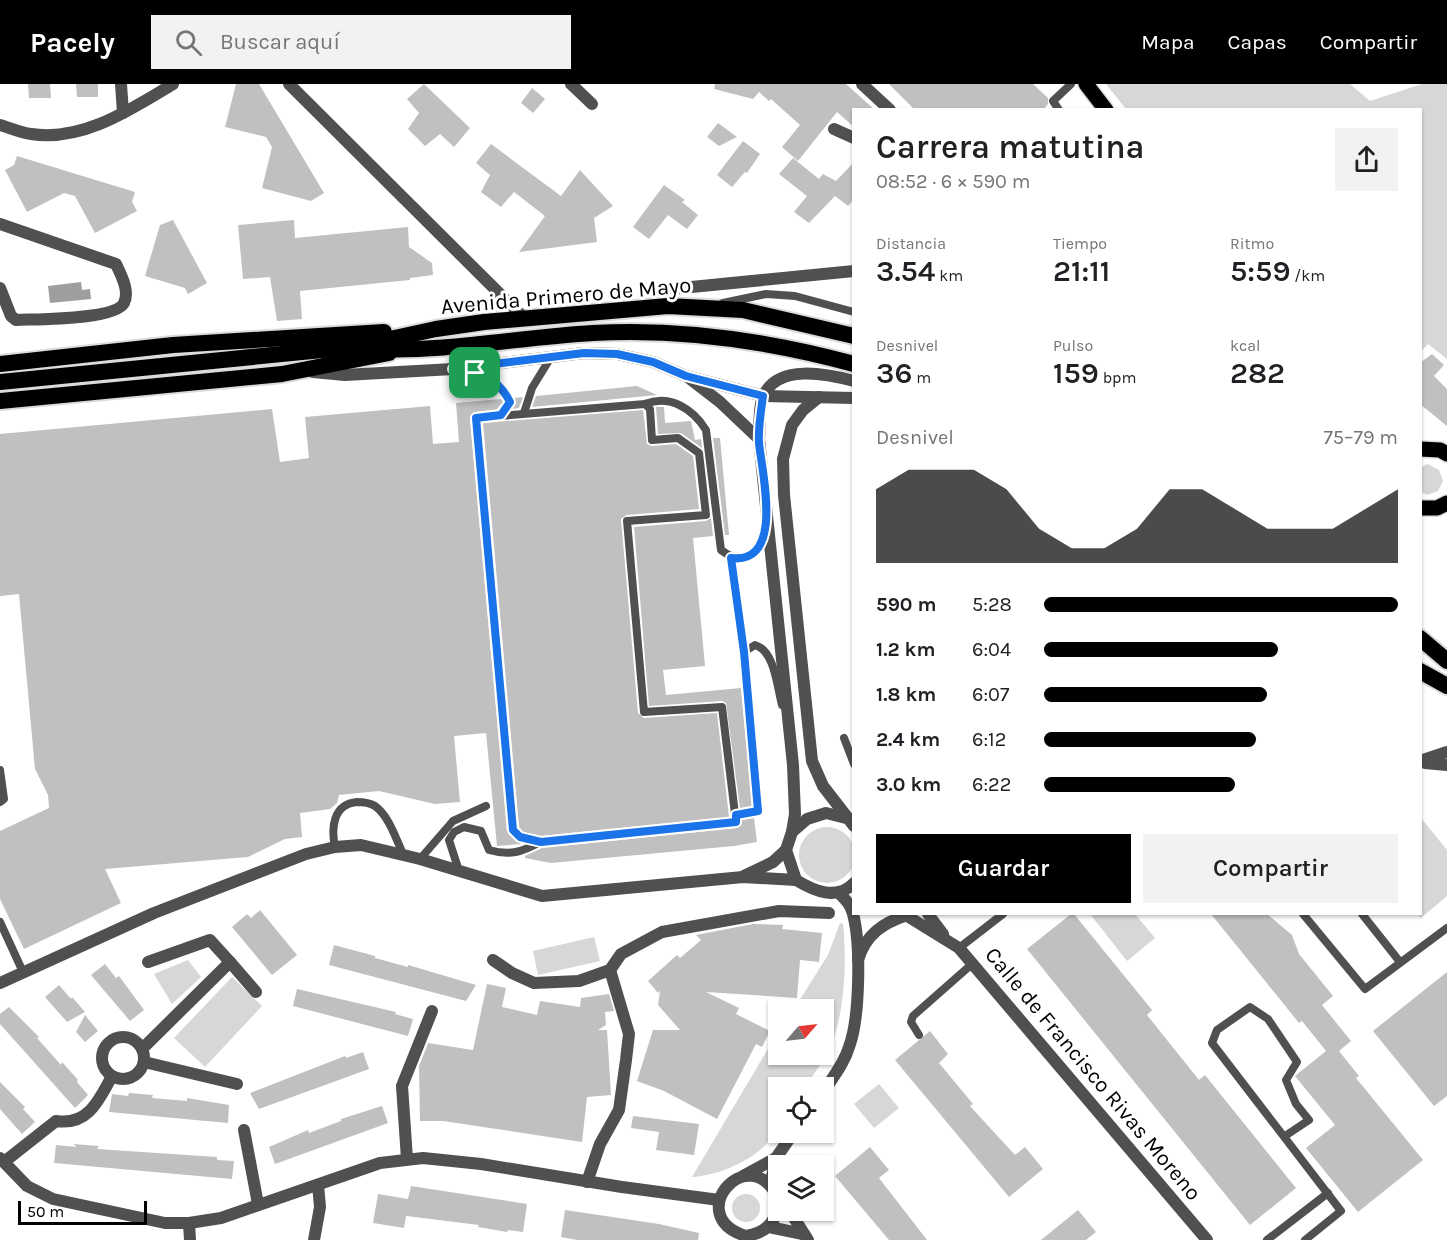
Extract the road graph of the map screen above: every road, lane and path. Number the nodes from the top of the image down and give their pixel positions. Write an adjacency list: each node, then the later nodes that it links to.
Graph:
1 (121, 84): 12 (street)
2 (173, 84): 12 (street)
3 (289, 84): 22 (street)
4 (571, 84): 8 (street)
5 (862, 84): 9 (street)
6 (1071, 84): 10 (lane)
7 (1086, 84): 11 (main road)
8 (592, 104)
9 (888, 108)
10 (1058, 108)
11 (1104, 108)
12 (123, 113): 13 (street)
13 (0, 125)
14 (834, 129): 15 (street)
15 (852, 137)
16 (0, 224): 18 (street)
17 (852, 271): 19 (street)
18 (0, 288)
19 (671, 289)
20 (705, 306): 21 (lane); 22 (highway, Avenida Primero de Mayo); 24 (highway, Avenida Primero de Mayo)
21 (852, 311)
22 (524, 318): 23 (highway, Avenida Primero de Mayo)
23 (435, 329): 25 (highway, Avenida Primero de Mayo); 29 (highway)
24 (852, 336)
25 (353, 347): 26 (highway, Avenida Primero de Mayo); 34 (highway, Avenida Primero de Mayo)
26 (402, 350): 28 (highway, Avenida Primero de Mayo); 31 (highway)
27 (551, 357): 30 (street); 32 (street); 40 (lane)
28 (852, 363)
29 (0, 364)
30 (453, 369): 31 (street); 41 (lane)
31 (282, 374): 38 (highway)
32 (686, 376): 35 (street); 42 (street)
33 (852, 380): 35 (street)
34 (0, 382)
35 (763, 396): 36 (street); 42 (street)
36 (819, 397): 37 (street); 65 (street)
37 (852, 398)
38 (0, 401)
39 (645, 404): 40 (lane); 48 (lane); 64 (lane)
40 (524, 413): 41 (lane)
41 (501, 415): 67 (lane)
42 (759, 439): 47 (street)
43 (1423, 445): 44 (main road)
44 (1447, 454)
45 (1447, 503): 46 (main road)
46 (1422, 509)
47 (768, 514): 48 (lane); 54 (street)
48 (731, 558): 50 (lane)
49 (1422, 640): 51 (highway)
50 (744, 652): 54 (lane); 64 (lane)
51 (1447, 661)
52 (1422, 672): 53 (highway)
53 (1447, 686)
54 (787, 723): 66 (street)
55 (844, 738): 57 (lane)
56 (1447, 752): 58 (street)
57 (852, 759)
58 (1422, 761)
59 (1422, 762): 60 (street)
60 (1447, 765)
61 (0, 770): 62 (lane)
62 (0, 802)
63 (486, 806): 71 (lane)
64 (736, 815): 67 (lane)
65 (850, 822): 66 (street)
66 (792, 832): 69 (street)
67 (541, 842): 72 (lane)
68 (336, 847): 70 (street); 70 (lane); 98 (street)
69 (786, 850): 73 (street); 74 (street)
70 (404, 856): 71 (street)
71 (420, 859): 72 (street)
72 (459, 871): 73 (street)
73 (742, 877): 74 (street)
74 (796, 880): 75 (street)
75 (848, 889): 76 (street)
76 (852, 911)
77 (829, 913): 97 (street)
78 (854, 915): 92 (street)
79 (886, 915): 87 (street)
80 (904, 915): 87 (street)
81 (908, 915): 89 (street, Calle de Francisco Rivas Moreno)
82 (929, 915): 89 (street, Calle de Francisco Rivas Moreno)
83 (998, 915): 90 (lane)
84 (1304, 915): 95 (lane)
85 (1363, 915): 95 (lane)
86 (0, 922): 98 (lane)
87 (881, 926): 92 (street)
88 (1447, 928): 95 (lane)
89 (945, 937): 90 (street, Calle de Francisco Rivas Moreno)
90 (959, 948): 96 (street, Calle de Francisco Rivas Moreno)
91 (494, 960): 97 (street)
92 (858, 961): 106 (street)
93 (148, 962): 94 (street)
94 (230, 962): 100 (street); 103 (street)
95 (1400, 962)
96 (972, 964): 102 (lane); 128 (street, Calle de Francisco Rivas Moreno)
97 (610, 970): 114 (street)
98 (23, 972): 99 (street)
99 (0, 983)
100 (256, 992)
101 (432, 1011): 110 (street)
102 (919, 1035)
103 (142, 1049): 104 (street); 105 (street)
104 (144, 1062): 105 (street); 107 (street)
105 (112, 1076): 111 (street)
106 (834, 1077)
107 (237, 1084)
108 (244, 1130): 119 (street)
109 (1285, 1136): 109 (lane); 117 (lane)
110 (407, 1159): 114 (street); 116 (street)
111 (2, 1160): 122 (street)
112 (768, 1162): 113 (street)
113 (741, 1176): 115 (street); 118 (street)
114 (587, 1182): 118 (street)
115 (768, 1184)
116 (318, 1185): 119 (street); 127 (street)
117 (1328, 1193): 129 (lane); 130 (lane)
118 (719, 1200): 125 (street)
119 (258, 1204): 122 (street)
120 (773, 1221): 123 (street)
121 (798, 1221): 124 (street)
122 (189, 1223): 126 (street)
123 (769, 1227): 124 (street); 125 (street)
124 (805, 1237)
125 (746, 1238)
126 (190, 1240)
127 (314, 1240)
128 (1207, 1240)
129 (1267, 1240)
130 (1305, 1240)

